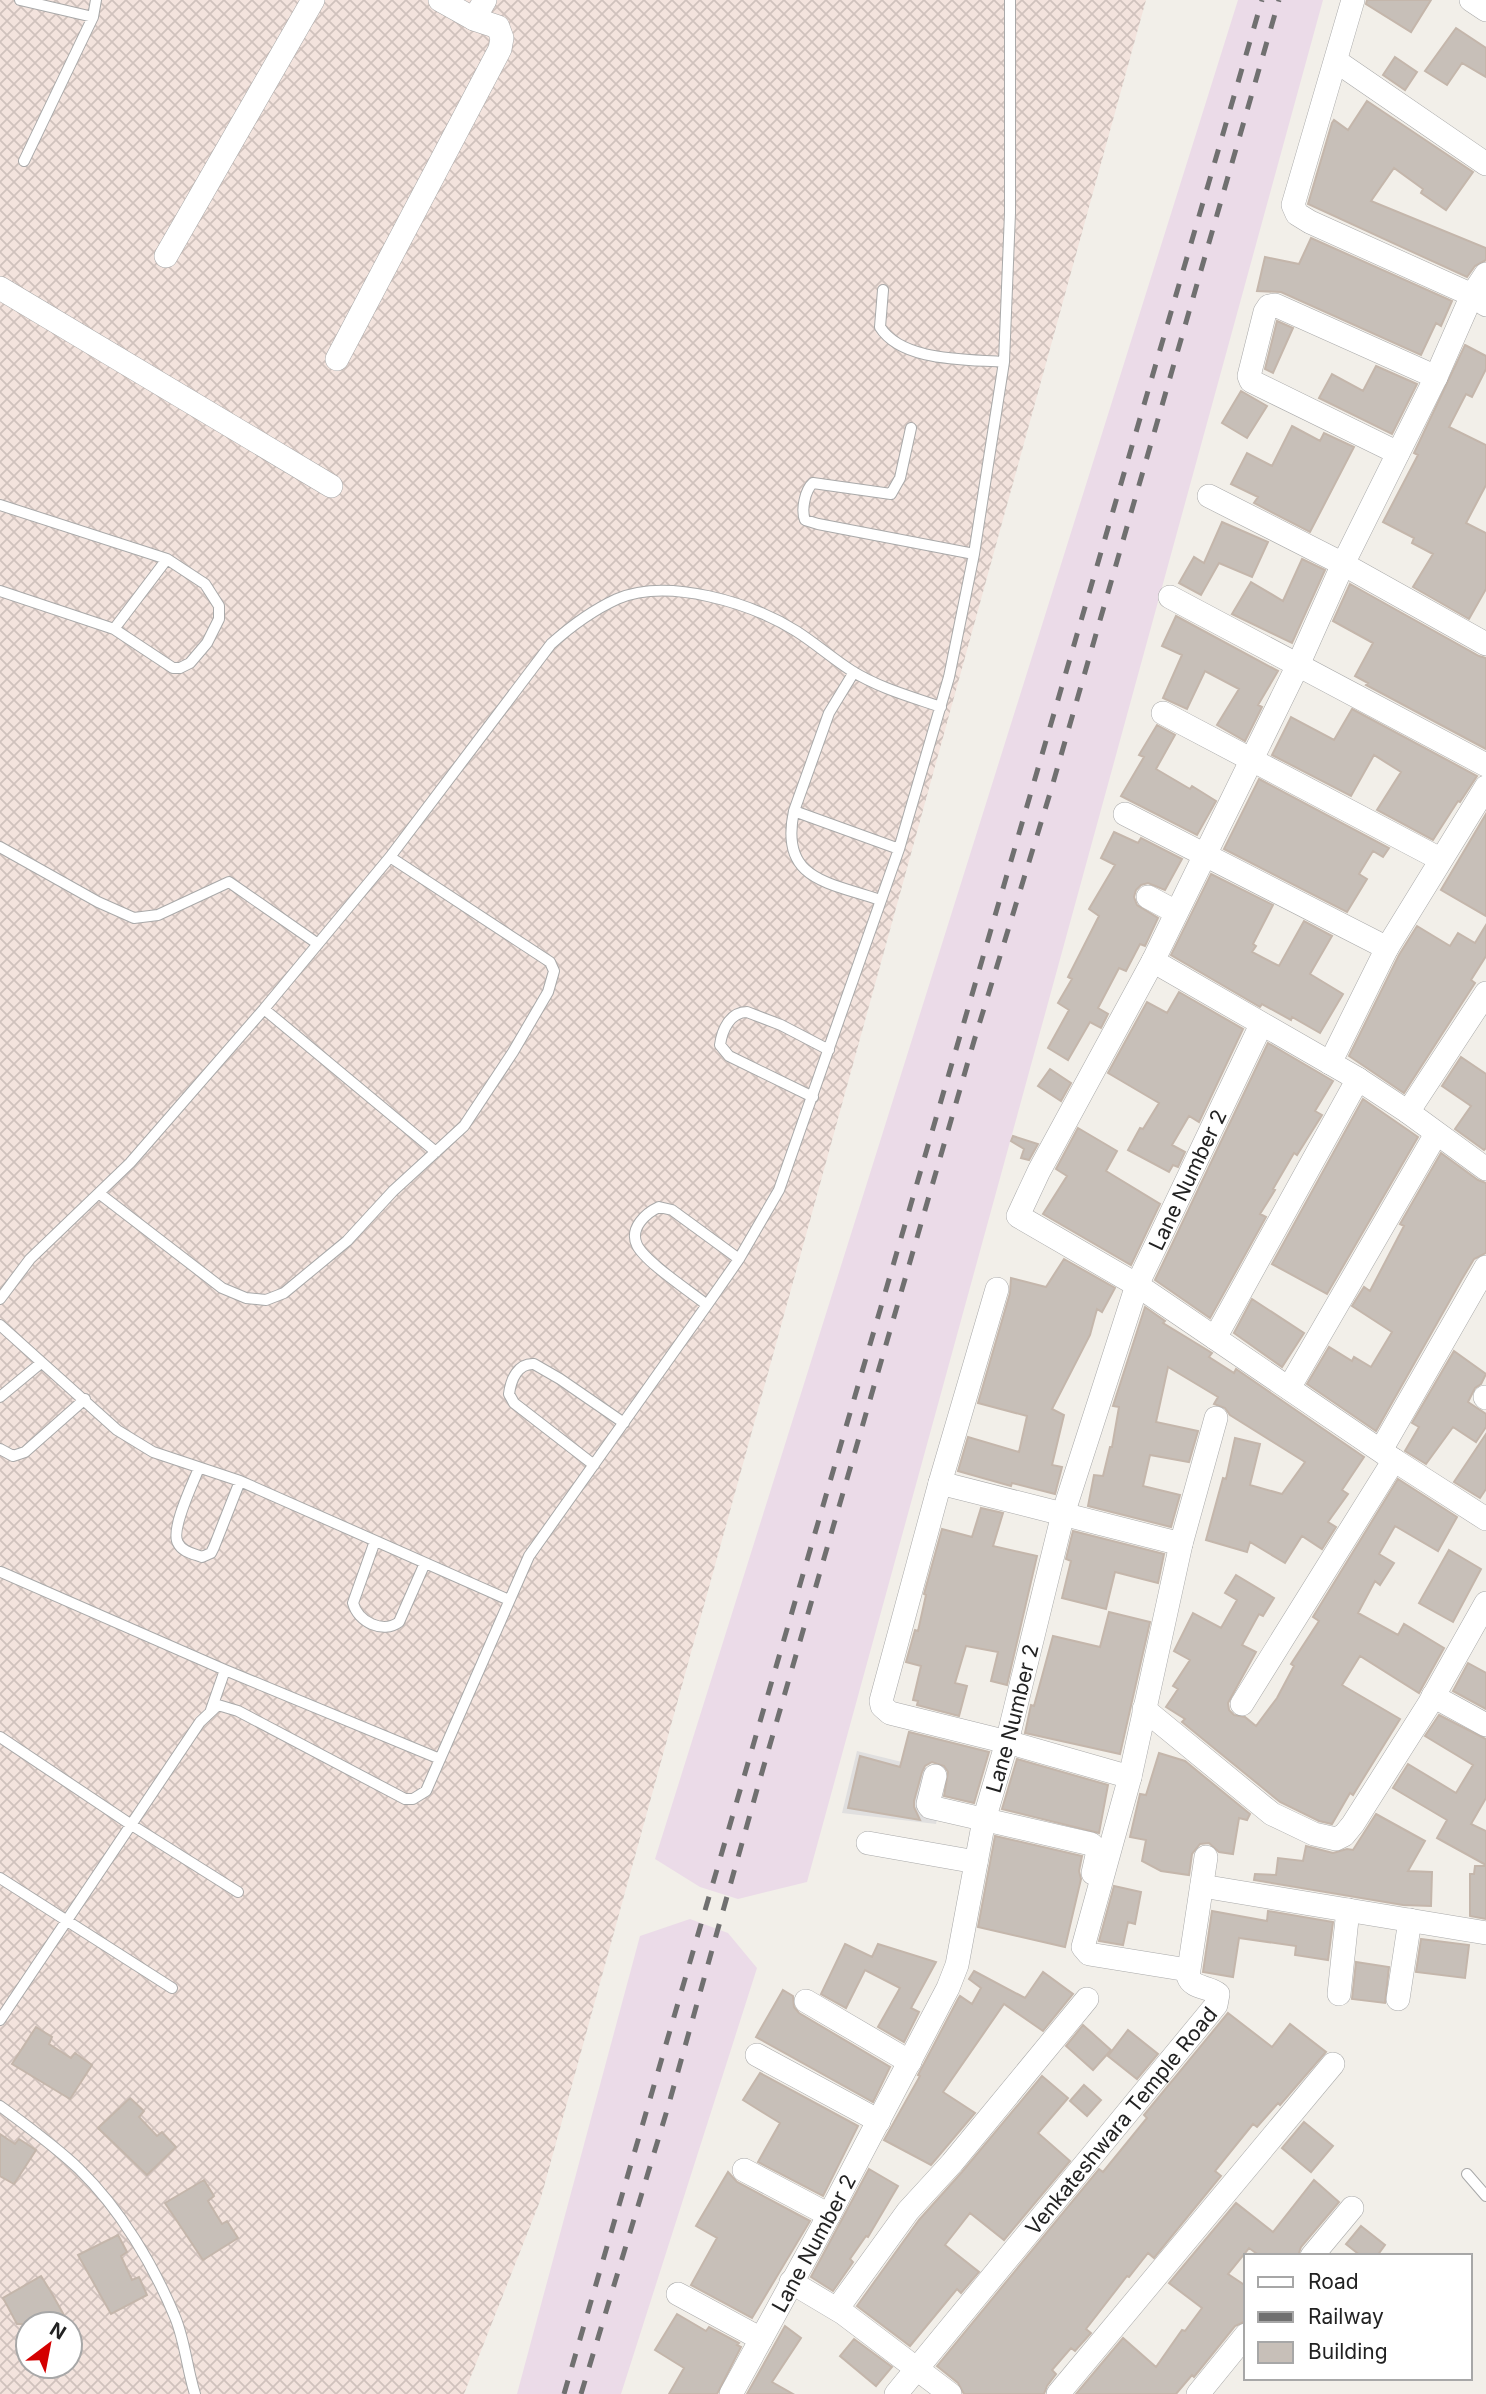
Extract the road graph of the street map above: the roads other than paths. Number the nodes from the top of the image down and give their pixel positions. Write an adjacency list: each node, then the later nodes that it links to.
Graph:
1 (20, 0): 10 (lane)
2 (96, 0): 10 (lane)
3 (313, 0): 14 (street)
4 (440, 0): 8 (street)
5 (1010, 0): 20 (lane)
6 (1353, 0): 11 (street)
7 (1471, 0): 9 (street)
8 (479, 9): 19 (street)
9 (1486, 9)
10 (93, 17): 12 (lane)
11 (1336, 61): 13 (street); 18 (street)
12 (24, 161)
13 (1486, 164)
14 (166, 256)
15 (1486, 274): 18 (street)
16 (0, 288): 24 (street)
17 (883, 290): 20 (lane)
18 (1479, 300): 21 (street)
19 (337, 359)
20 (1004, 362): 27 (lane)
21 (1436, 377): 23 (street); 23 (street)
22 (911, 428): 27 (lane)
23 (1398, 453): 29 (street)
24 (331, 486)
25 (1209, 496): 29 (street)
26 (0, 505): 28 (lane)
27 (974, 555): 36 (lane)
28 (167, 559): 32 (lane); 32 (lane)
29 (1343, 564): 33 (street); 34 (street)
30 (0, 591): 32 (lane)
31 (1170, 597): 34 (street)
32 (114, 629)
33 (1486, 644)
34 (1298, 665): 38 (street); 39 (street)
35 (854, 672): 36 (lane); 41 (lane); 46 (lane)
36 (941, 707): 44 (lane)
37 (1163, 713): 38 (street)
38 (1250, 759): 45 (street); 47 (street)
39 (1486, 765)
40 (1486, 787): 47 (street)
41 (794, 811): 44 (lane); 49 (lane)
42 (1125, 814): 45 (street)
43 (0, 847): 51 (lane)
44 (899, 849): 49 (lane)
45 (1205, 854): 50 (street); 52 (street)
46 (390, 857): 51 (lane); 63 (lane)
47 (1440, 859): 52 (street)
48 (1148, 897): 50 (street)
49 (880, 900): 57 (lane)
50 (1176, 912): 53 (street)
51 (318, 944): 55 (lane)
52 (1387, 948): 58 (street)
53 (1153, 961): 56 (street); 68 (street)
54 (1486, 992): 61 (street)
55 (264, 1009): 63 (lane); 65 (lane)
56 (1261, 1025): 58 (street); 68 (street, Lane Number 2)
57 (829, 1049): 60 (lane); 60 (lane)
58 (1330, 1063): 59 (street)
59 (1358, 1079): 61 (street); 73 (street)
60 (813, 1097): 66 (lane)
61 (1408, 1112): 62 (street)
62 (1436, 1134): 64 (street); 75 (street)
63 (436, 1152): 65 (lane)
64 (1485, 1167)
65 (100, 1194): 70 (lane)
66 (739, 1259): 71 (lane); 71 (lane)
67 (1486, 1267): 81 (street)
68 (1137, 1285): 73 (street); 86 (street, Lane Number 2)
69 (997, 1289): 85 (street)
70 (0, 1298)
71 (707, 1305): 79 (lane)
72 (0, 1325): 74 (lane)
73 (1215, 1338): 75 (street)
74 (41, 1363): 76 (lane); 77 (lane)
75 (1289, 1388): 81 (street)
76 (0, 1397)
77 (85, 1399): 80 (lane); 83 (lane)
78 (1216, 1418): 89 (street)
79 (624, 1423): 82 (lane); 82 (lane)
80 (0, 1449)
81 (1388, 1455): 87 (street); 96 (street)
82 (594, 1465): 92 (lane)
83 (199, 1468): 84 (lane); 84 (lane)
84 (240, 1481): 88 (lane)
85 (940, 1483): 86 (street); 101 (street)
86 (1063, 1514): 89 (street); 101 (street, Lane Number 2)
87 (1486, 1518)
88 (376, 1541): 90 (lane); 90 (lane)
89 (1181, 1545): 97 (street)
90 (425, 1563): 92 (lane)
91 (1, 1572): 94 (lane)
92 (509, 1600): 102 (lane)
93 (1486, 1603): 95 (street)
94 (225, 1670): 98 (lane); 102 (lane)
95 (1433, 1696): 97 (street); 99 (street)
96 (1242, 1704)
97 (1144, 1709): 104 (street)
98 (211, 1710): 102 (lane); 106 (lane)
99 (1486, 1725)
100 (0, 1737): 106 (lane)
101 (1007, 1742): 104 (street); 105 (street, Lane Number 2)
102 (440, 1759)
103 (935, 1776): 105 (street)
104 (1130, 1777): 118 (street)
105 (984, 1820): 109 (street, Lane Number 2); 117 (street)
106 (130, 1824): 112 (lane); 114 (lane)
107 (868, 1843): 109 (street)
108 (1206, 1857): 111 (street)
109 (976, 1862): 126 (street, Lane Number 2)
110 (0, 1878): 114 (lane)
111 (1202, 1886): 113 (street); 118 (street)
112 (238, 1892)
113 (1348, 1910): 115 (street); 120 (street)
114 (65, 1920): 119 (lane); 124 (lane)
115 (1410, 1920): 116 (street); 122 (street)
116 (1486, 1933)
117 (1079, 1937)
118 (1188, 1970): 141 (street, Venkateshwara Temple Road)
119 (172, 1988)
120 (1339, 1994)
121 (1087, 1999): 138 (street)
122 (1398, 1999)
123 (806, 2001): 126 (street)
124 (0, 2020)
125 (757, 2055): 129 (street)
126 (910, 2062): 129 (street, Lane Number 2)
127 (1333, 2064): 146 (street)
128 (0, 2106): 142 (lane)
129 (879, 2121): 134 (street, Lane Number 2)
130 (744, 2170): 134 (street)
131 (1467, 2174): 132 (lane)
132 (1486, 2196)
133 (1352, 2208): 135 (street)
134 (829, 2215): 136 (street, Lane Number 2)
135 (1314, 2254)
136 (791, 2282): 138 (street); 140 (street, Lane Number 2)
137 (678, 2294): 140 (street)
138 (836, 2309): 141 (street)
139 (1244, 2337): 147 (street)
140 (761, 2339): 143 (street, Lane Number 2)
141 (918, 2368): 144 (street); 145 (street)
142 (195, 2394)
143 (731, 2394)
144 (896, 2394)
145 (950, 2394)
146 (1058, 2394)
147 (1198, 2394)

